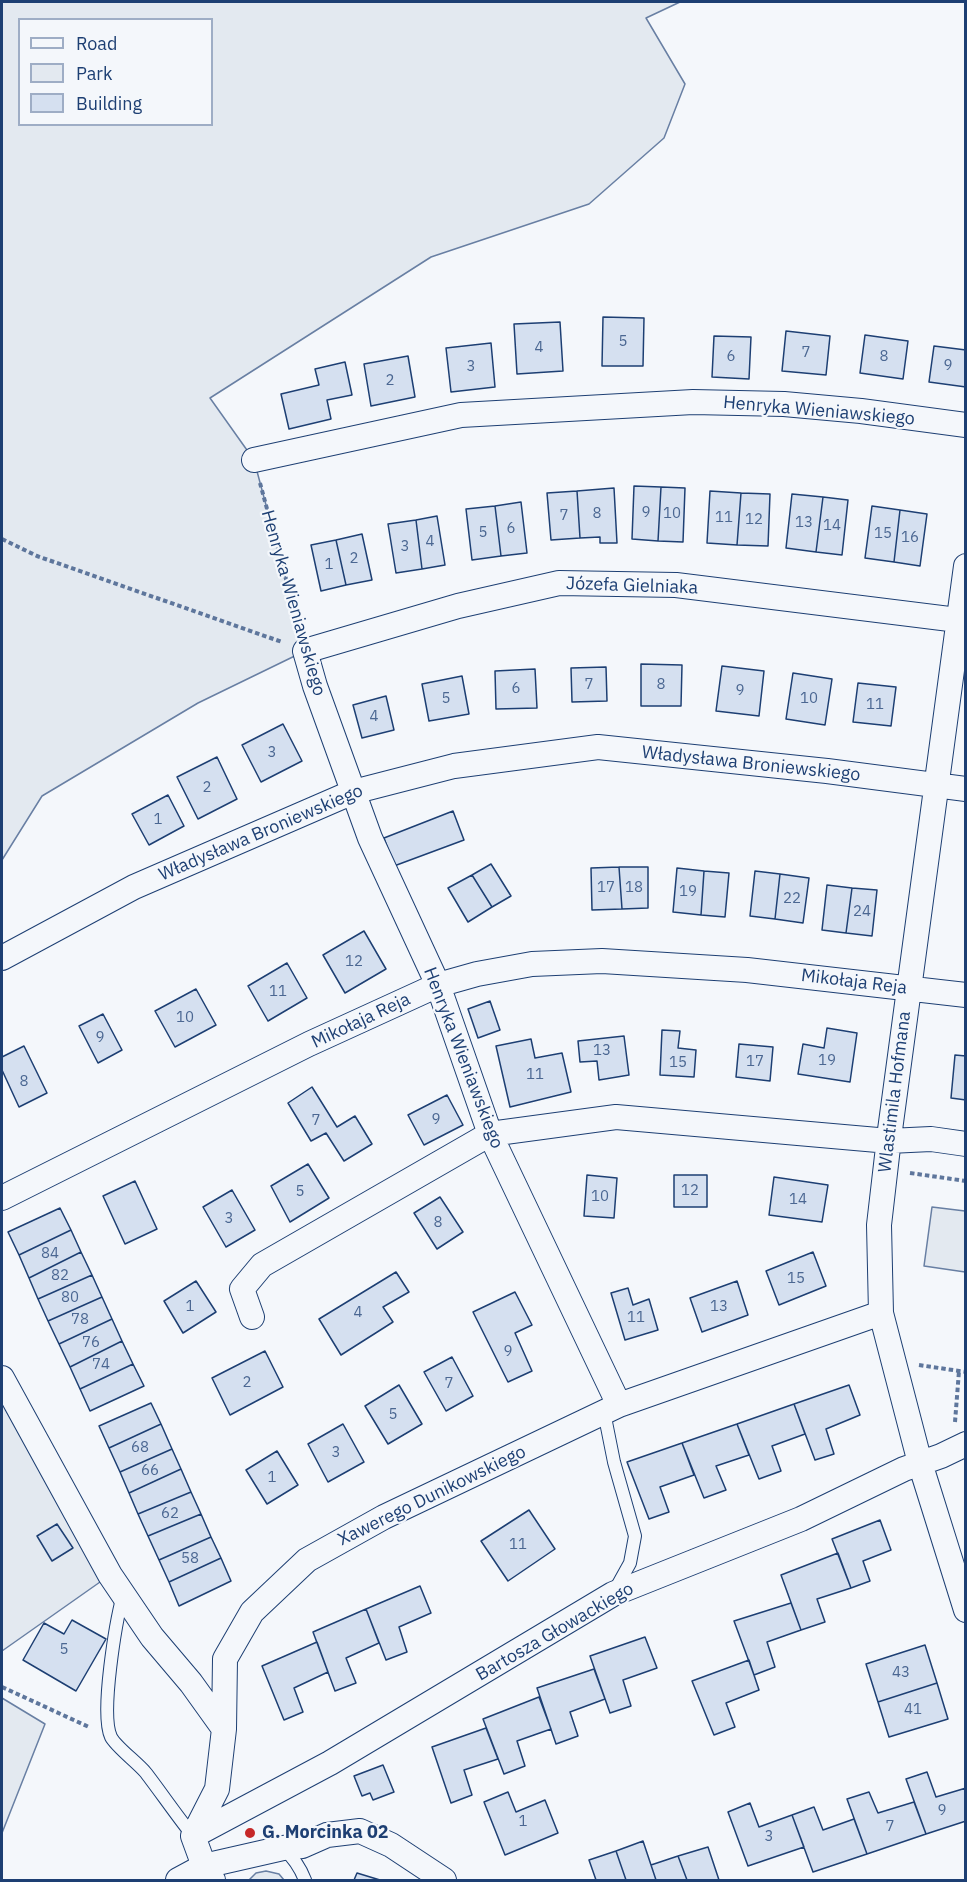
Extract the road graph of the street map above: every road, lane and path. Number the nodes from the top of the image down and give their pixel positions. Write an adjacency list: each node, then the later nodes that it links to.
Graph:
1 (966, 425): 2 (street, Henryka Wieniawskiego)
2 (254, 460): 6 (path, Henryka Wieniawskiego)
3 (2, 539): 6 (path)
4 (966, 566): 5 (street, Wlastimila Hofmana)
5 (962, 620): 6 (street, Józefa Gielniaka); 7 (street, Wlastimila Hofmana)
6 (305, 651): 9 (street, Henryka Wieniawskiego)
7 (937, 787): 8 (street, Władysława Broniewskiego); 9 (street, Władysława Broniewskiego); 12 (street, Wlastimila Hofmana)
8 (966, 789)
9 (353, 792): 10 (street, Władysława Broniewskiego); 11 (street, Henryka Wieniawskiego)
10 (2, 958)
11 (438, 985): 12 (street, Mikołaja Reja); 14 (street, Henryka Wieniawskiego); 19 (street, Mikołaja Reja)
12 (909, 989): 13 (street, Mikołaja Reja); 15 (street, Wlastimila Hofmana)
13 (966, 995)
14 (490, 1134): 15 (street); 21 (street); 26 (street, Henryka Wieniawskiego)
15 (889, 1141): 16 (street); 17 (street, Wlastimila Hofmana)
16 (966, 1144)
17 (885, 1176): 18 (path); 20 (street, Wlastimila Hofmana)
18 (966, 1181)
19 (2, 1198)
20 (880, 1313): 26 (street, Xawerego Dunikowskiego); 28 (street, Wlastimila Hofmana)
21 (252, 1317)
22 (909, 1365): 23 (path)
23 (959, 1371): 24 (path); 28 (path)
24 (966, 1372)
25 (2, 1378): 29 (street)
26 (612, 1409): 30 (lane); 33 (street, Xawerego Dunikowskiego)
27 (966, 1444): 28 (street, Bartosza Głowackiego)
28 (930, 1459): 30 (street, Bartosza Głowackiego); 31 (street, Wlastimila Hofmana)
29 (123, 1594): 33 (street); 34 (lane)
30 (613, 1594): 35 (street, Bartosza Głowackiego)
31 (966, 1610)
32 (2, 1687): 34 (path)
33 (224, 1729): 35 (street, Xawerego Dunikowskiego)
34 (111, 1737): 35 (lane)
35 (192, 1836): 37 (street)
36 (283, 1848): 37 (street); 39 (lane); 40 (street)
37 (208, 1873): 38 (street)
38 (178, 1881)
39 (305, 1881)
40 (444, 1881)

